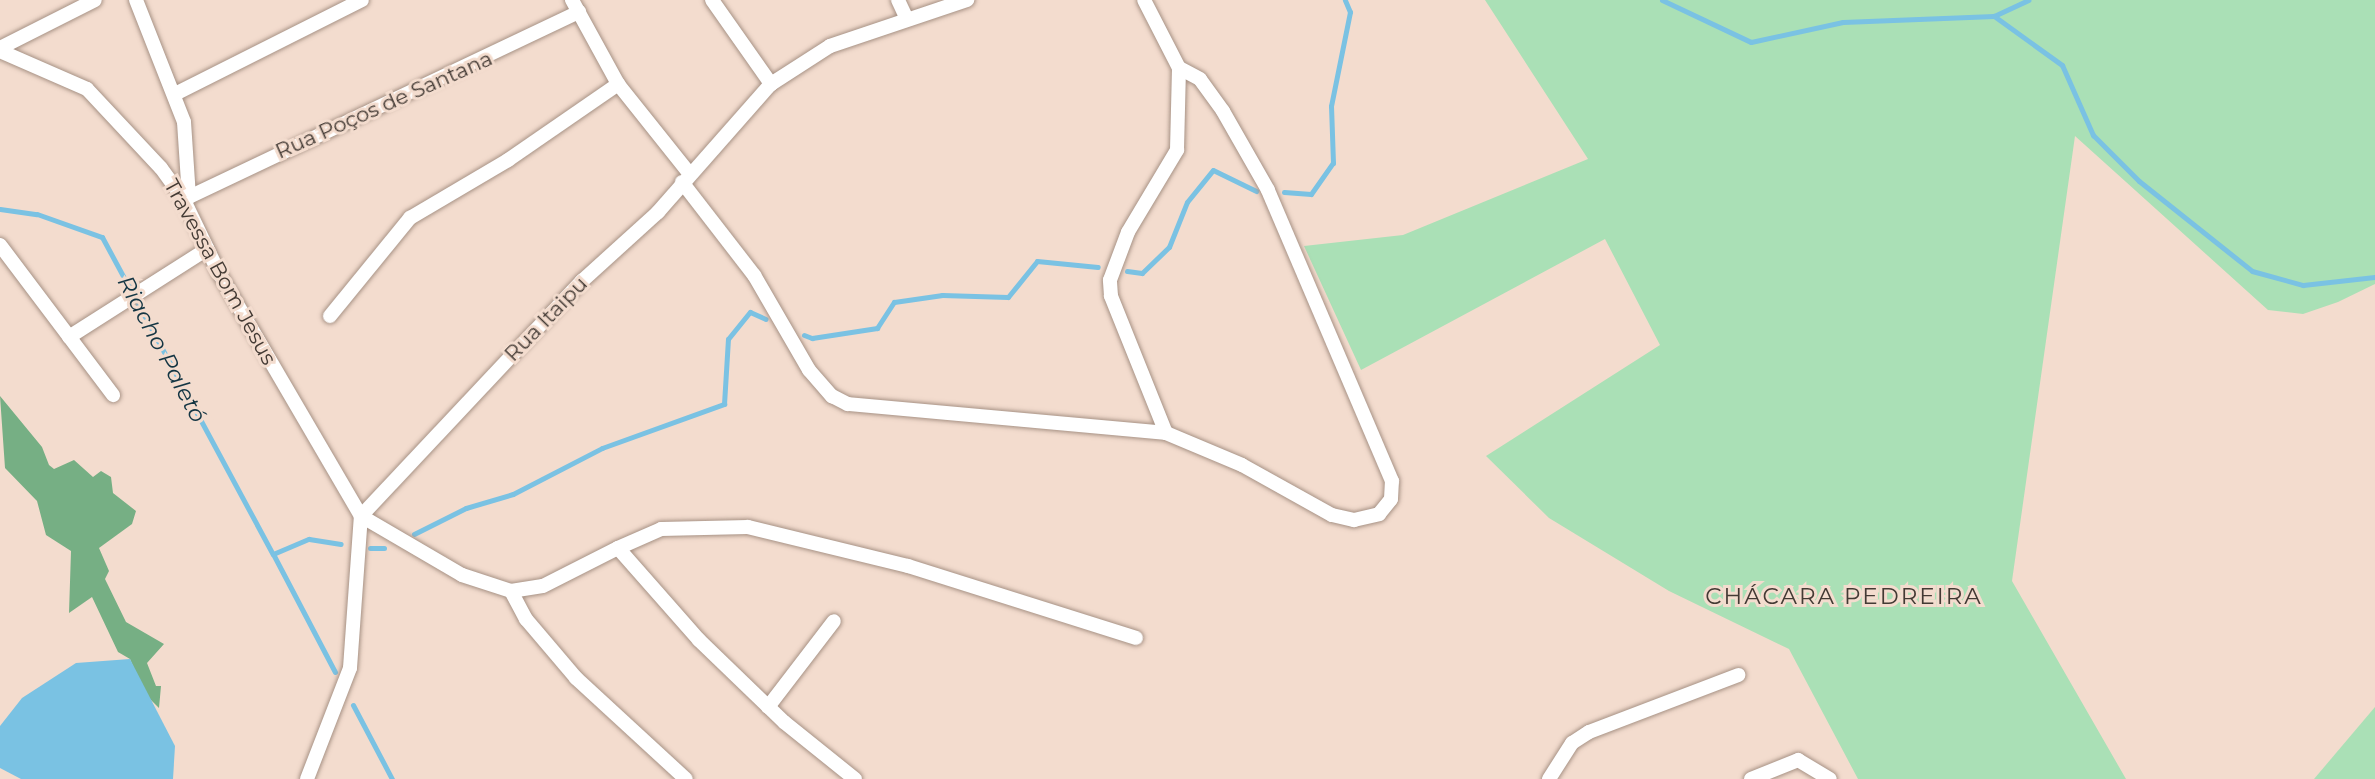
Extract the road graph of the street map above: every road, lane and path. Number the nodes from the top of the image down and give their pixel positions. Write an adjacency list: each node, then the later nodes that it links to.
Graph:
1 (95, 0): 10 (street)
2 (136, 0): 14 (street)
3 (362, 0): 14 (street)
4 (712, 0): 13 (street)
5 (898, 0): 9 (street)
6 (967, 0): 9 (street, Rua Itaipu)
7 (1144, 0): 11 (street)
8 (575, 6): 12 (street); 16 (street, Rua Poços de Santana)
9 (907, 19): 13 (street, Rua Itaipu)
10 (0, 49): 16 (street, Travessa Bom Jesus)
11 (1179, 68): 22 (street); 22 (street)
12 (618, 84): 15 (street); 19 (street)
13 (771, 84): 15 (street, Rua Itaipu)
14 (177, 93): 16 (street)
15 (685, 177): 22 (street); 23 (street, Rua Itaipu)
16 (187, 198): 18 (street, Travessa Bom Jesus)
17 (0, 245): 20 (street)
18 (207, 249): 20 (street); 23 (street, Travessa Bom Jesus)
19 (330, 316)
20 (69, 337): 21 (street)
21 (113, 395)
22 (1166, 433)
23 (361, 516): 25 (street); 30 (street)
24 (618, 548): 25 (street); 27 (street); 29 (street)
25 (511, 591): 31 (street)
26 (834, 621): 29 (street)
27 (1136, 638)
28 (1738, 675): 33 (street)
29 (768, 707): 32 (street)
30 (307, 779)
31 (686, 779)
32 (855, 779)
33 (1549, 779)
34 (1751, 779): 35 (street)
35 (1830, 779)

